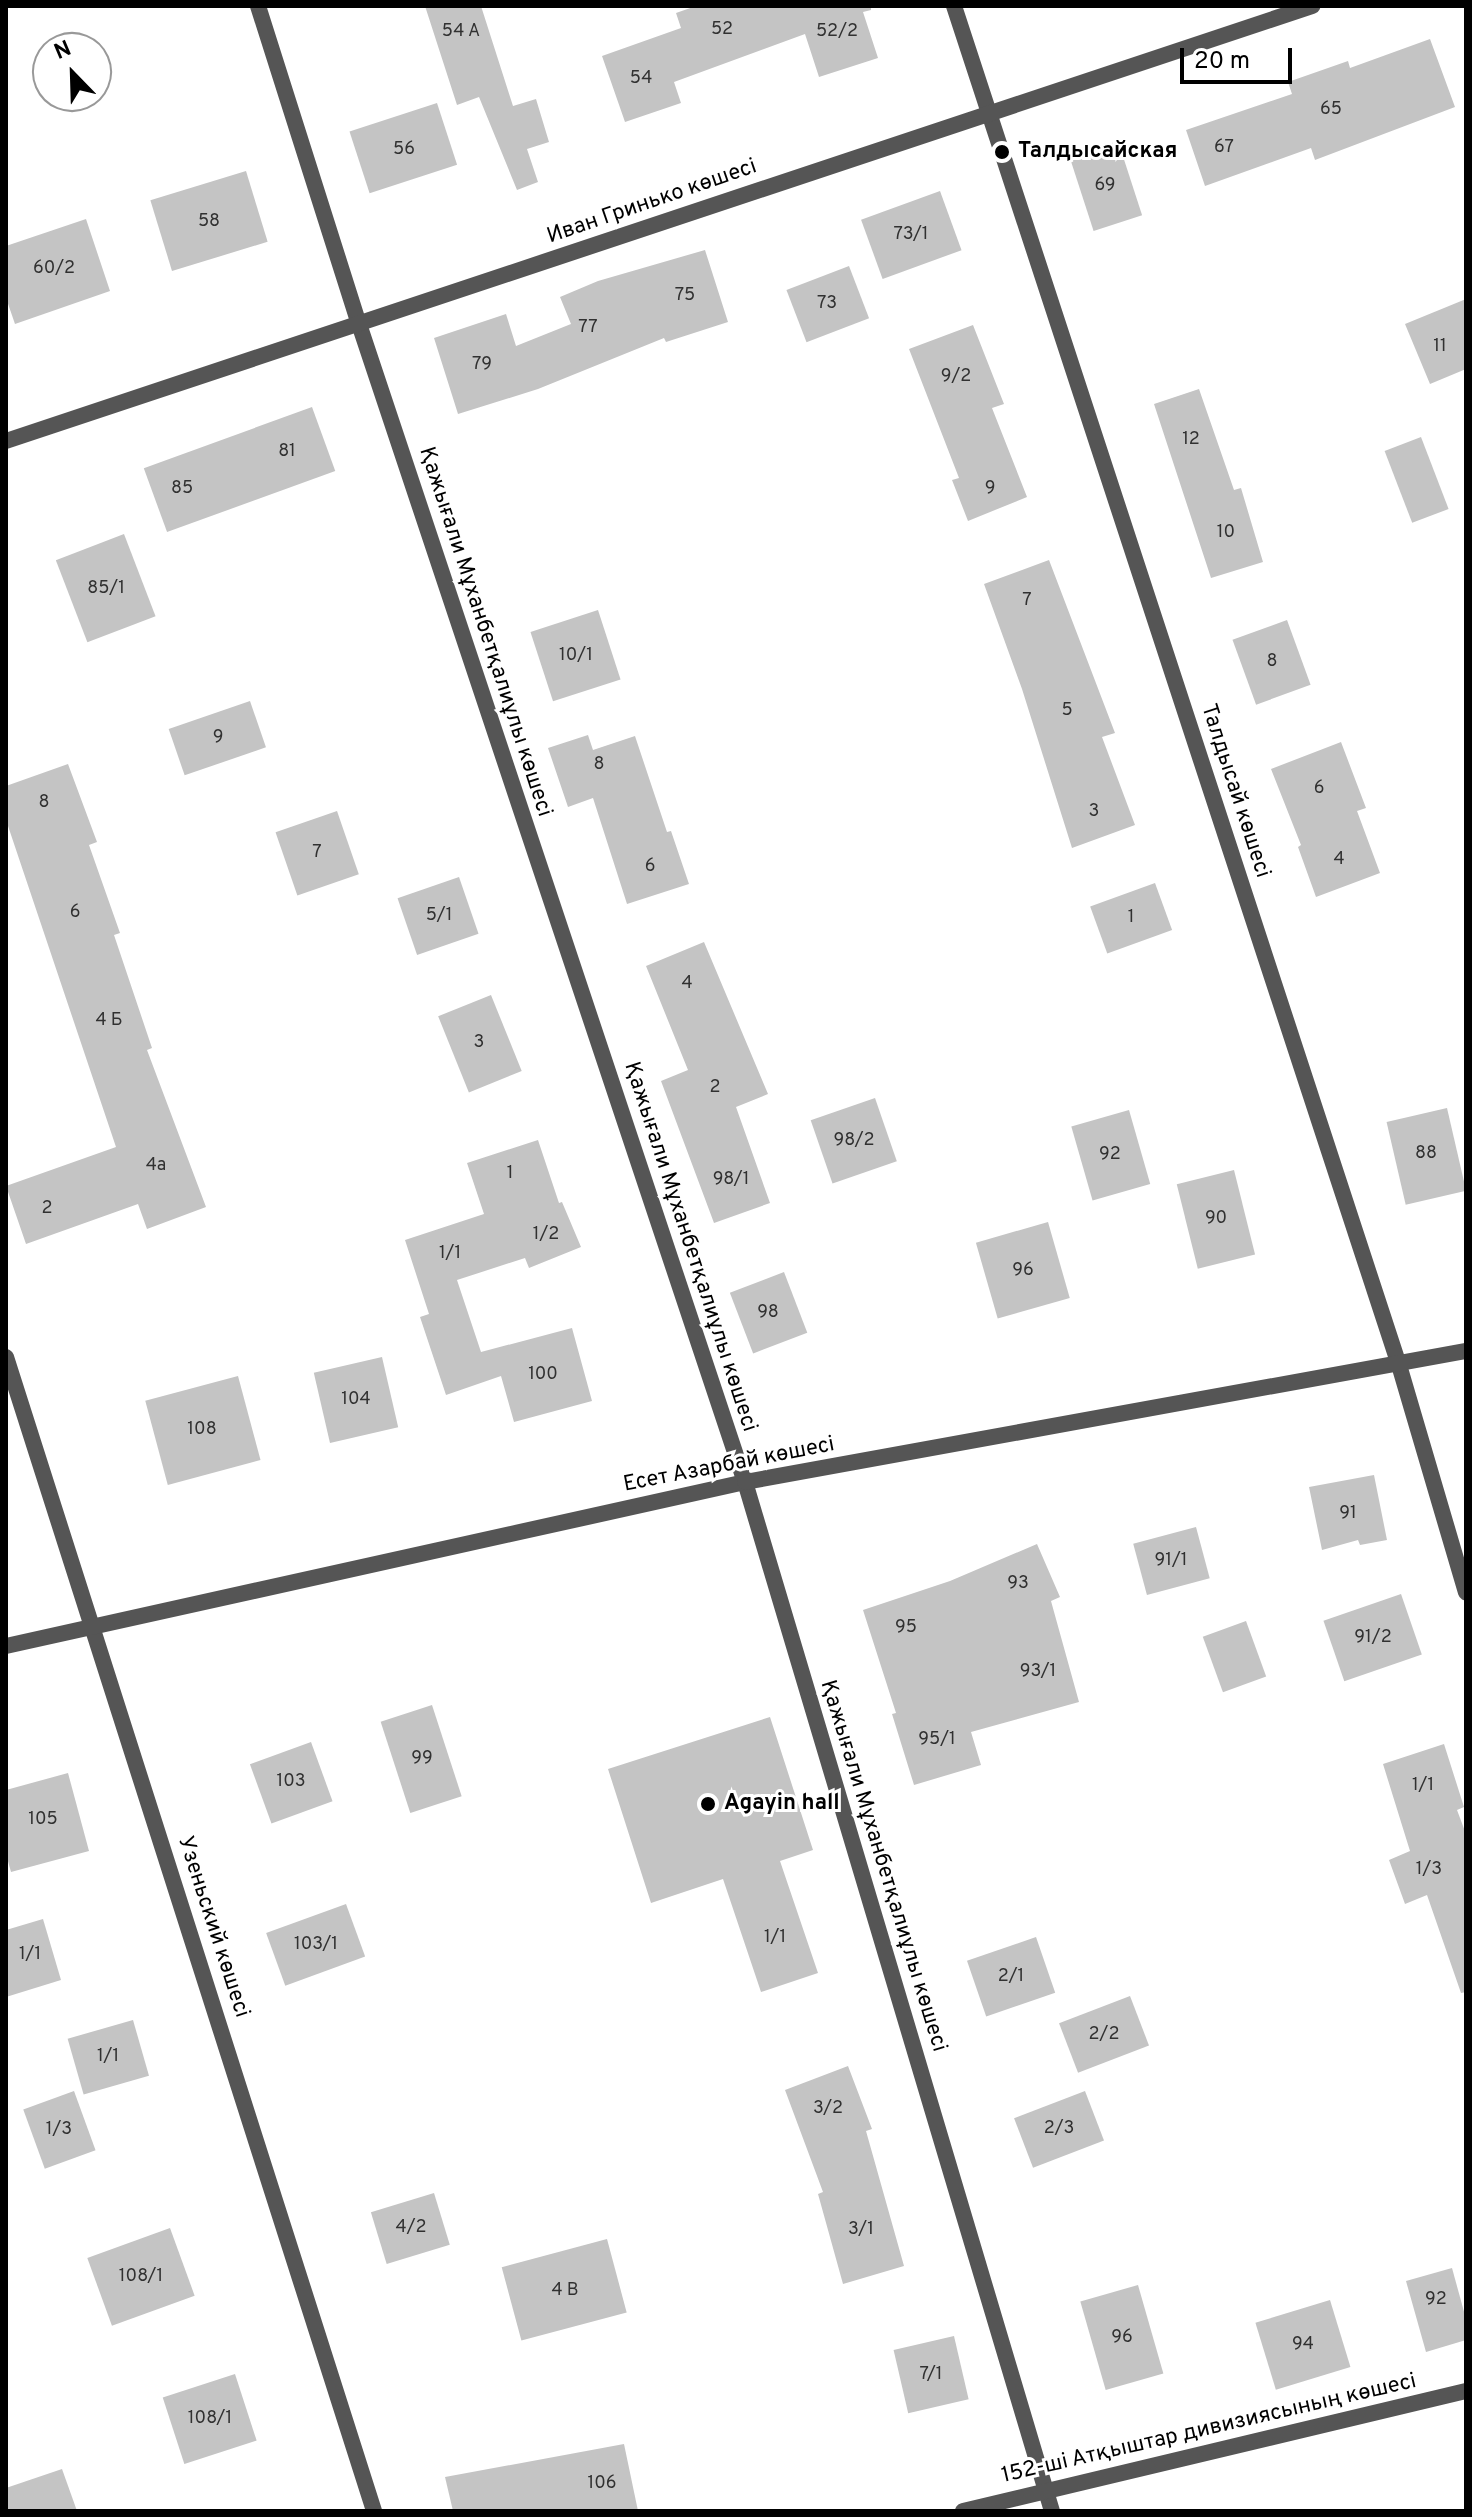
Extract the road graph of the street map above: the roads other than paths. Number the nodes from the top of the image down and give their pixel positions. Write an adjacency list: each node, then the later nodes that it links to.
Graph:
1 (258, 6): 5 (street, Қажығали Мұханбетқалиұлы көшесі)
2 (954, 6): 4 (street, Талдысай көшесі)
3 (1312, 6): 4 (street, Иван Гринько көшесі)
4 (990, 111): 5 (street, Иван Гринько көшесі); 9 (street, Талдысай көшесі)
5 (359, 324): 6 (street, Иван Гринько көшесі); 10 (street, Қажығали Мұханбетқалиұлы көшесі)
6 (6, 441)
7 (1466, 1351): 9 (street, Есет Азарбай көшесі)
8 (6, 1357): 12 (street, Узеньский көшесі)
9 (1399, 1365): 10 (street, Есет Азарбай көшесі); 11 (street, Талдысай көшесі)
10 (745, 1482): 12 (street, Есет Азарбай көшесі); 15 (street, Қажығали Мұханбетқалиұлы көшесі)
11 (1466, 1592)
12 (94, 1625): 13 (street, Есет Азарбай көшесі); 16 (street, Узеньский көшесі)
13 (6, 1646)
14 (1466, 2391): 15 (street, 152-ші Атқыштар дивизиясының көшесі)
15 (1046, 2491): 17 (street, 152-ші Атқыштар дивизиясының көшесі); 18 (street, Қажығали Мұханбетқалиұлы көшесі)
16 (374, 2511)
17 (963, 2511)
18 (1052, 2511)

